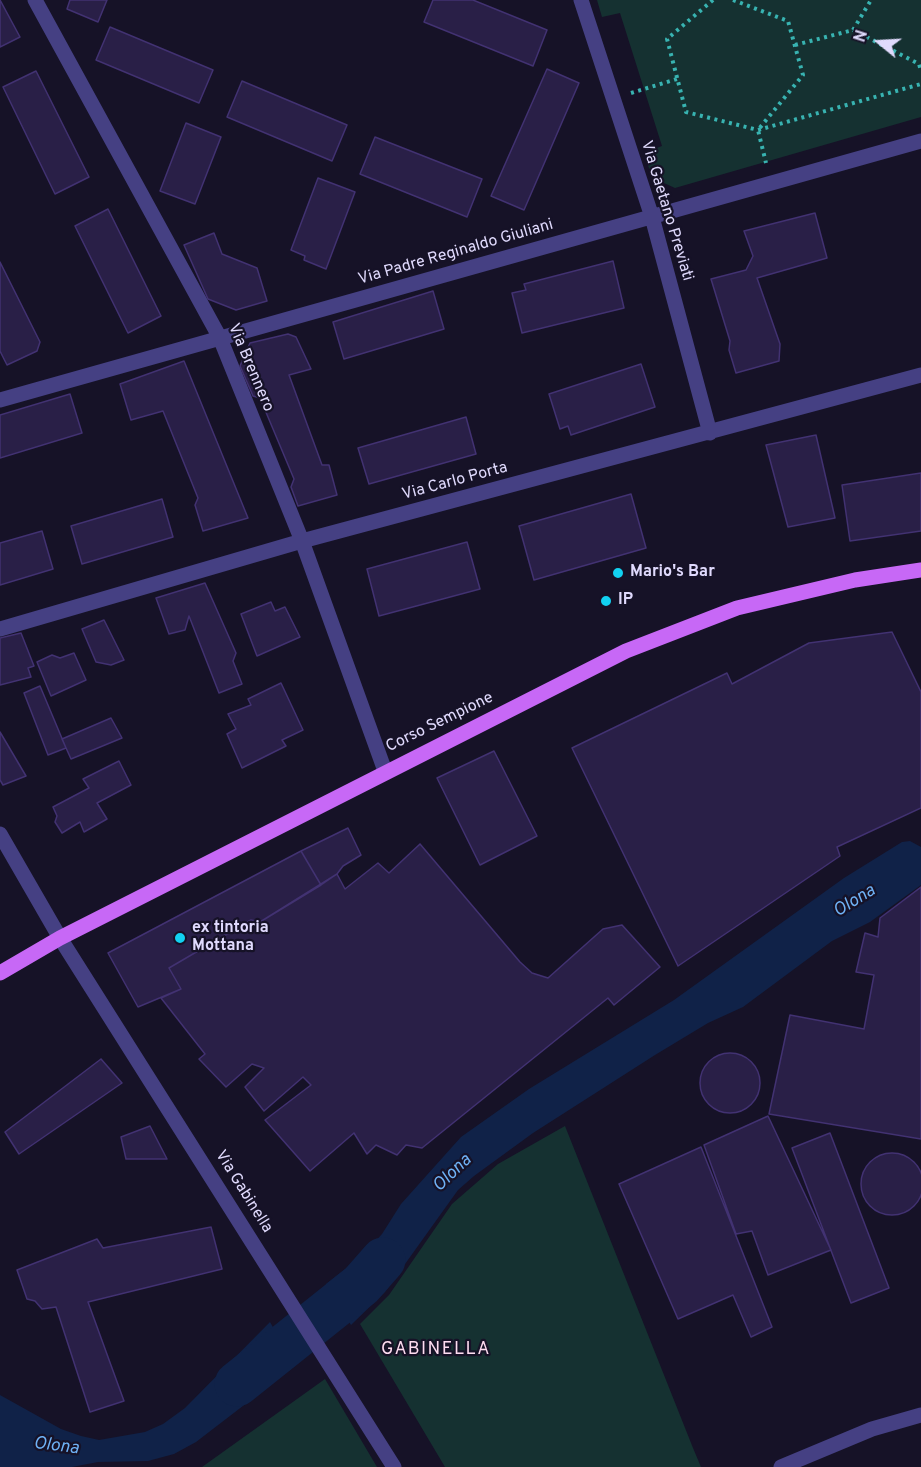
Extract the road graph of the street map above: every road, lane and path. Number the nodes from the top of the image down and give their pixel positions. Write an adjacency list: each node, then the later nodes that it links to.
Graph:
1 (35, 0): 17 (street, Via Brennero)
2 (581, 0): 12 (street, Via Gaetano Previati)
3 (713, 0): 10 (path)
4 (733, 0): 7 (path)
5 (871, 0): 6 (path)
6 (853, 30): 7 (path); 8 (path)
7 (795, 45): 13 (path)
8 (920, 62): 9 (path)
9 (921, 71)
10 (677, 79): 12 (path); 13 (path)
11 (921, 84): 13 (path)
12 (614, 99): 16 (street, Via Gaetano Previati)
13 (758, 130): 15 (path)
14 (921, 141): 15 (street, Via Padre Reginaldo Giuliani)
15 (769, 184): 16 (street, Via Padre Reginaldo Giuliani)
16 (652, 217): 17 (street, Via Padre Reginaldo Giuliani); 20 (street, Via Gaetano Previati)
17 (220, 338): 19 (street, Via Padre Reginaldo Giuliani); 21 (street, Via Brennero)
18 (921, 375): 20 (street, Via Carlo Porta)
19 (0, 400)
20 (710, 433): 21 (street, Via Carlo Porta)
21 (302, 541): 23 (street, Via Carlo Porta); 24 (street, Via Brennero)
22 (921, 570): 24 (main road, Corso Sempione)
23 (0, 629)
24 (385, 771): 26 (main road, Corso Sempione)
25 (0, 834): 26 (street, Via Gabinella)
26 (60, 938): 27 (main road, Corso Sempione); 29 (street, Via Gabinella)
27 (0, 973)
28 (921, 1415): 30 (street)
29 (394, 1467)
30 (781, 1467)

